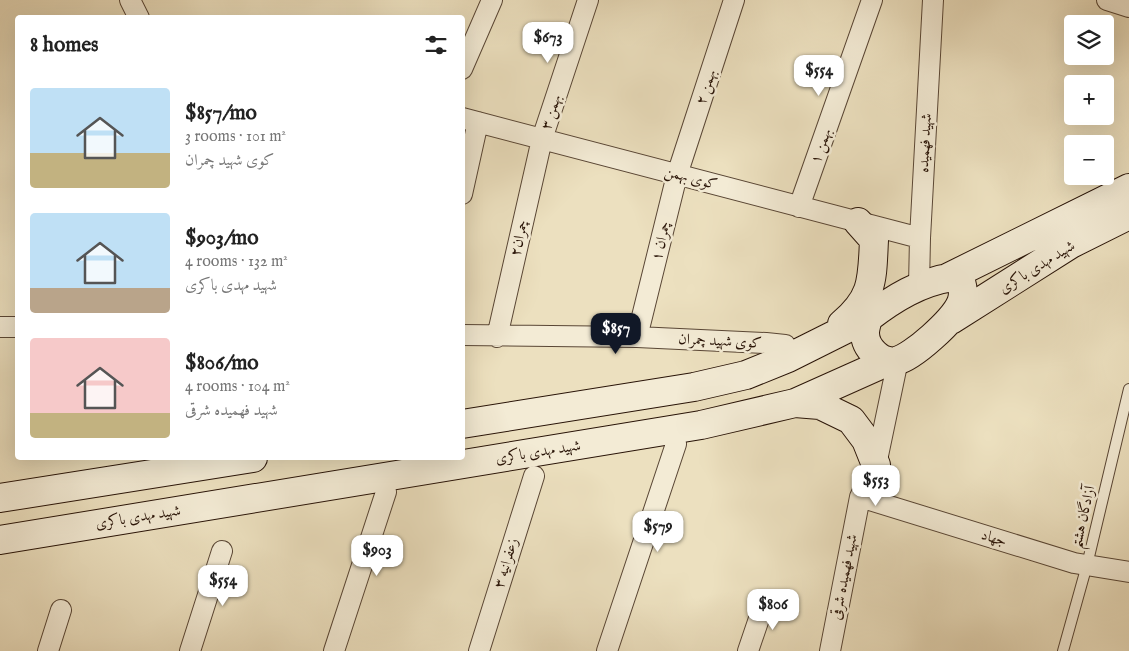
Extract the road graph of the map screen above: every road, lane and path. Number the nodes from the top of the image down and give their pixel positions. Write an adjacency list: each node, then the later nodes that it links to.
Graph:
1 (130, 0): 9 (street)
2 (492, 0): 10 (street)
3 (588, 0): 12 (street, بهمن ۳)
4 (734, 0): 14 (street, بهمن ۲)
5 (872, 0): 16 (street, بهمن ۱)
6 (933, 0): 19 (street, شهید فهمیده)
7 (1107, 0): 8 (street)
8 (1129, 7)
9 (138, 15)
10 (465, 62)
11 (470, 120): 12 (street, کوی بهمن); 13 (street)
12 (542, 139): 14 (street, کوی بهمن); 27 (street, چمران۲)
13 (465, 166)
14 (677, 175): 16 (street, کوی بهمن); 28 (street, چمران ۱)
15 (1129, 188): 20 (main road, شهید مهدی باکری)
16 (799, 207): 18 (street, کوی بهمن)
17 (1129, 215): 23 (main road, شهید مهدی باکری)
18 (858, 222): 19 (street, کوی بهمن); 29 (main road)
19 (920, 238): 21 (street, شهید فهمیده)
20 (947, 278): 21 (main road, شهید مهدی باکری); 23 (main road)
21 (919, 286): 22 (main road, شهید مهدی باکری)
22 (868, 318): 29 (main road); 31 (main road)
23 (947, 322): 31 (main road, شهید مهدی باکری)
24 (0, 328): 25 (street)
25 (15, 328)
26 (465, 335): 27 (street, کوی شهید چمران)
27 (497, 337): 28 (street, کوی شهید چمران)
28 (637, 337): 30 (street, کوی شهید چمران)
29 (823, 341): 30 (main road)
30 (788, 358): 34 (main road)
31 (893, 361): 33 (main road, شهید مهدی باکری); 37 (street, شهید فهمیده شرقی)
32 (1129, 390): 44 (lane, آزادگان هشتم)
33 (795, 403): 37 (main road); 42 (main road, شهید مهدی باکری)
34 (465, 424)
35 (676, 444): 52 (street)
36 (240, 460): 41 (main road)
37 (876, 465): 40 (street, شهید فهمیده شرقی)
38 (534, 476): 51 (street, زعفرانیه ۳)
39 (386, 492): 50 (street)
40 (860, 497): 44 (street, جهاد); 54 (street, شهید فهمیده شرقی)
41 (0, 498)
42 (0, 540)
43 (222, 551): 49 (street)
44 (1087, 565): 45 (street, جهاد); 55 (lane, آزادگان هشتم)
45 (1129, 572)
46 (764, 601): 53 (street)
47 (61, 610): 48 (street)
48 (48, 651)
49 (190, 651)
50 (334, 651)
51 (479, 651)
52 (607, 651)
53 (748, 651)
54 (830, 651)
55 (1063, 651)

